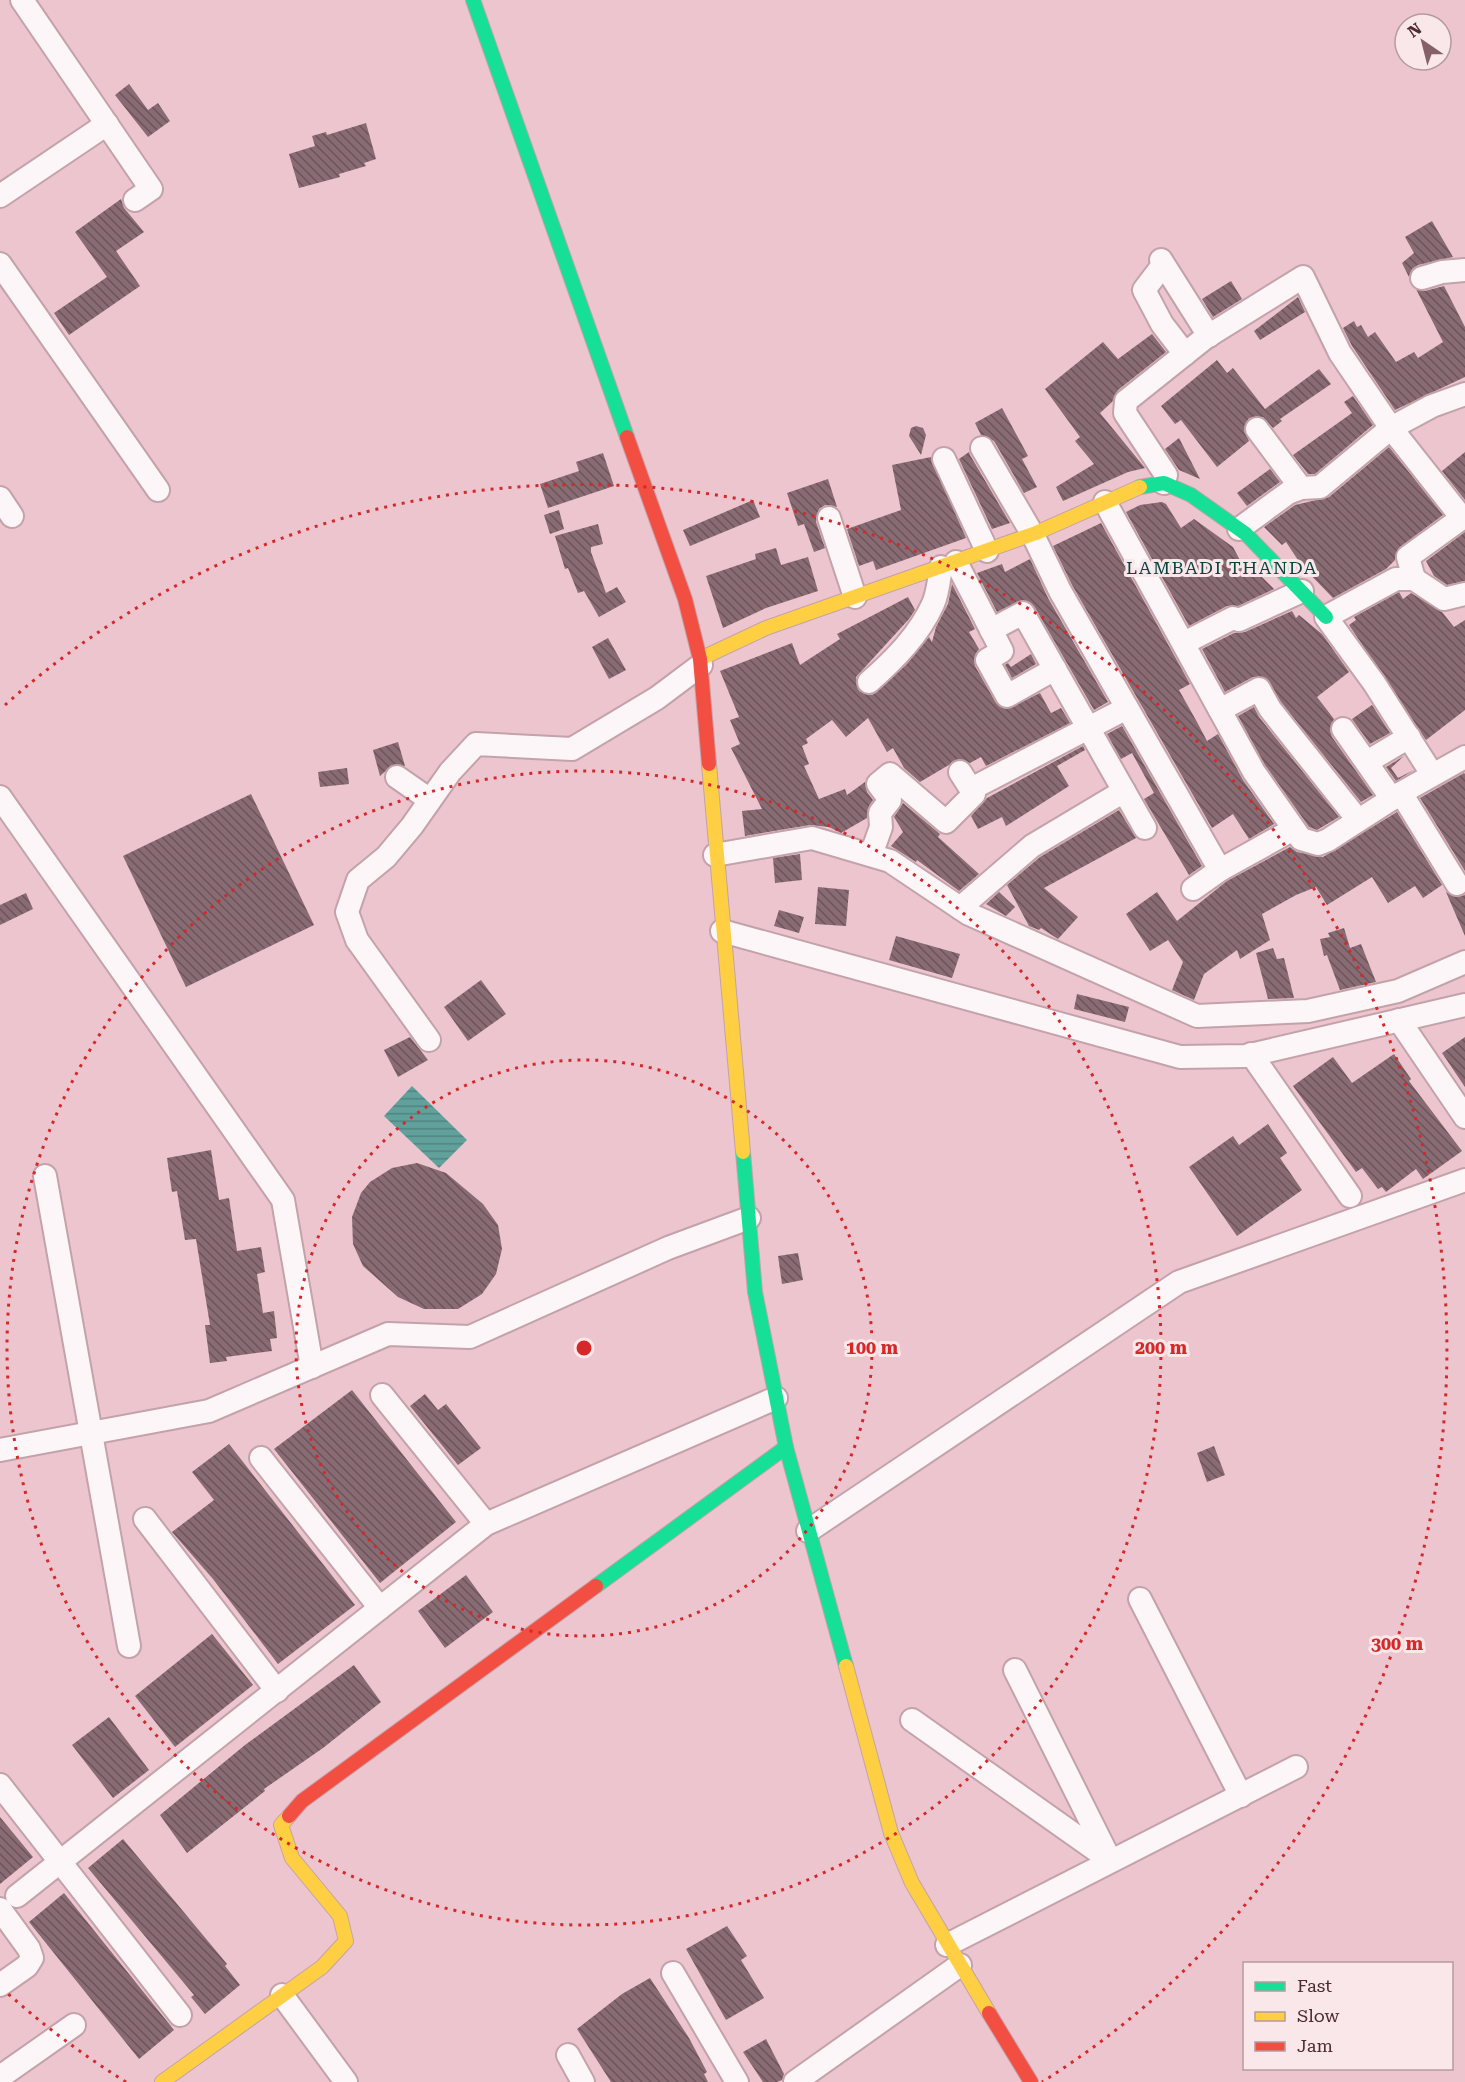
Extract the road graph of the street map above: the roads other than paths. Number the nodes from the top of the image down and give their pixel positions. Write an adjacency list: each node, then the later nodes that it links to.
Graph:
1 (22, 0): 3 (street)
2 (473, 0): 32 (main road)
3 (106, 124): 4 (street); 5 (street)
4 (0, 196)
5 (135, 200)
6 (0, 264): 18 (street)
7 (1465, 270): 8 (street)
8 (1422, 278)
9 (1209, 336): 10 (street); 10 (street); 12 (street)
10 (1185, 354): 16 (street)
11 (1465, 394): 12 (street)
12 (1391, 428): 17 (street); 25 (street)
13 (1257, 429): 17 (street)
14 (982, 448): 22 (street)
15 (944, 459): 23 (street)
16 (1164, 483): 19 (main road); 21 (main road)
17 (1301, 488): 21 (street)
18 (158, 490)
19 (1105, 502): 22 (main road); 31 (street)
20 (829, 518): 28 (street)
21 (1239, 529): 26 (main road)
22 (1033, 535): 23 (main road); 35 (street)
23 (987, 551): 24 (main road)
24 (948, 565): 28 (main road); 30 (street); 34 (street)
25 (1414, 579): 27 (street); 29 (street)
26 (1302, 591): 29 (main road); 31 (street)
27 (1465, 594)
28 (855, 597): 32 (main road)
29 (1326, 617): 39 (street)
30 (991, 630): 33 (street); 33 (street)
31 (1184, 643): 36 (street)
32 (700, 662): 47 (street); 51 (main road)
33 (1055, 669): 37 (street)
34 (868, 682)
35 (1127, 708): 37 (street); 53 (street)
36 (1220, 710): 48 (street); 50 (street)
37 (1088, 726): 44 (street); 52 (street)
38 (1343, 729): 41 (street)
39 (1409, 737): 41 (street); 42 (street)
40 (1465, 757): 42 (street)
41 (1367, 762): 45 (street)
42 (1432, 774): 45 (street)
43 (397, 777): 47 (street)
44 (1124, 791): 49 (street); 56 (street)
45 (1396, 796): 48 (street); 54 (street)
46 (0, 797): 68 (street)
47 (430, 800): 61 (street)
48 (1358, 820): 50 (street)
49 (1145, 828)
50 (1293, 830): 53 (street)
51 (715, 855): 52 (street); 57 (main road)
52 (871, 855): 56 (street)
53 (1220, 870): 55 (street)
54 (1457, 884)
55 (1193, 889)
56 (960, 908): 58 (street)
57 (722, 931): 62 (street); 67 (main road)
58 (1465, 962)
59 (1465, 1005): 60 (street)
60 (1399, 1020): 62 (street); 63 (street)
61 (429, 1040)
62 (1251, 1054): 66 (street)
63 (1465, 1117)
64 (45, 1176): 71 (street)
65 (1465, 1180): 77 (street)
66 (1350, 1196)
67 (749, 1218): 68 (street); 70 (main road)
68 (312, 1367): 71 (street)
69 (382, 1395): 76 (street)
70 (776, 1398): 72 (main road); 76 (street)
71 (90, 1433): 73 (street); 80 (street)
72 (786, 1447): 77 (main road); 94 (main road)
73 (0, 1450)
74 (261, 1458): 79 (street)
75 (145, 1519): 82 (street)
76 (486, 1524): 79 (street)
77 (808, 1531): 90 (main road)
78 (1140, 1599): 86 (street)
79 (380, 1608): 82 (street)
80 (129, 1646)
81 (1015, 1670): 87 (street)
82 (277, 1691): 88 (street)
83 (912, 1720): 87 (street)
84 (1296, 1767): 86 (street)
85 (0, 1785): 88 (street)
86 (1241, 1796): 87 (street)
87 (1110, 1860): 90 (street)
88 (60, 1862): 89 (street); 95 (street)
89 (8, 1902): 93 (street)
90 (947, 1945): 91 (main road)
91 (960, 1965): 103 (street); 104 (main road)
92 (673, 1973): 102 (street)
93 (0, 1985)
94 (282, 1995): 99 (main road); 100 (street)
95 (180, 2015)
96 (74, 2025): 98 (street)
97 (568, 2055): 101 (street)
98 (0, 2077)
99 (170, 2080)
100 (346, 2082)
101 (583, 2082)
102 (737, 2082)
103 (795, 2082)
104 (1031, 2082)

